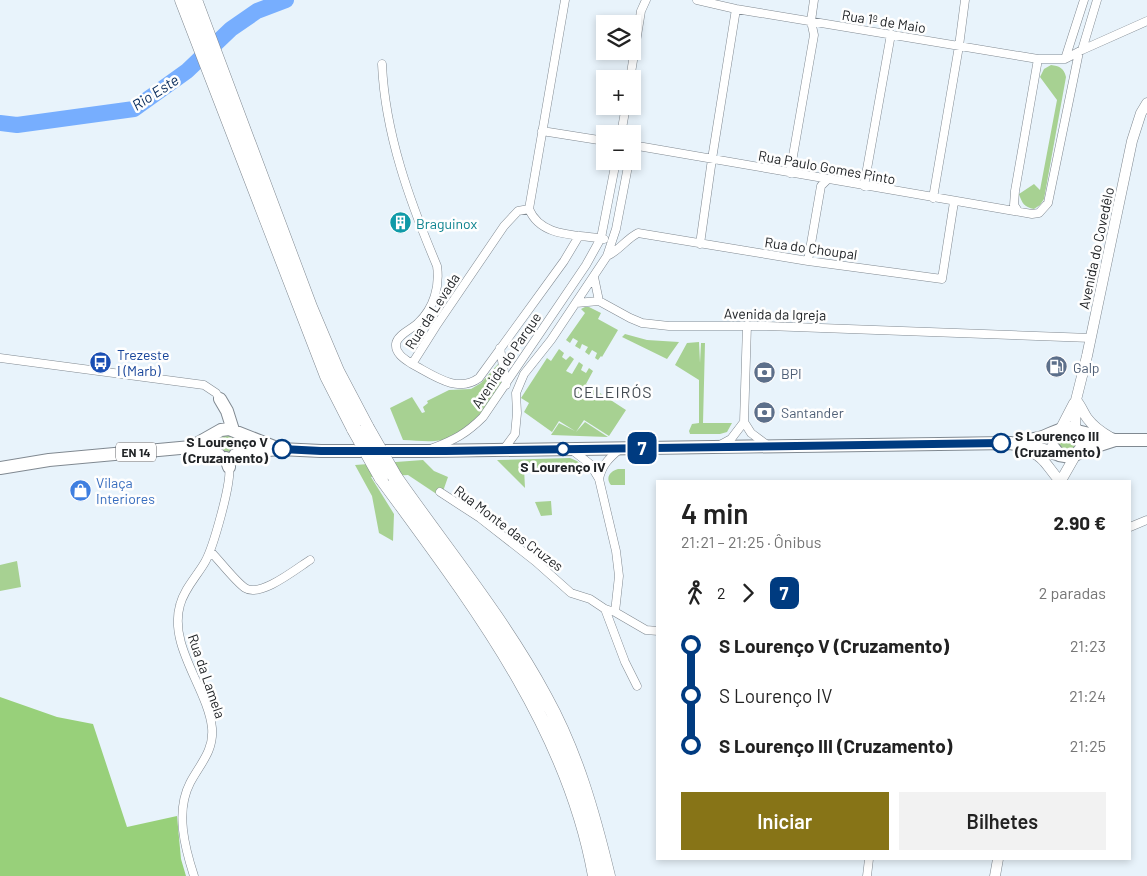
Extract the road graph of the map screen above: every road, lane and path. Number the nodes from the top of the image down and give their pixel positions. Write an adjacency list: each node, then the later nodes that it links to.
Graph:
1 (182, 0): 29 (highway)
2 (194, 0): 29 (highway)
3 (565, 0): 21 (street)
4 (646, 0): 19 (street)
5 (697, 0): 10 (street, Rua 1º de Maio)
6 (814, 0): 11 (street)
7 (965, 0): 14 (street)
8 (1084, 0): 17 (street)
9 (1097, 0): 15 (street)
10 (736, 9): 11 (street, Rua 1º de Maio); 24 (street)
11 (811, 21): 13 (street, Rua 1º de Maio); 27 (street)
12 (1147, 22): 15 (street)
13 (891, 34): 14 (street, Rua 1º de Maio); 30 (street)
14 (959, 46): 16 (street, Rua 1º de Maio); 31 (street)
15 (1080, 51): 17 (street); 34 (street, Rua Paulo Gomes Pinto)
16 (1038, 59): 17 (street, Rua 1º de Maio); 34 (street)
17 (1065, 59)
18 (382, 64): 50 (street)
19 (632, 70)
20 (1147, 103): 47 (street, Avenida do Covedêlo)
21 (542, 131): 22 (street); 33 (street)
22 (596, 140)
23 (641, 147): 24 (street, Rua Paulo Gomes Pinto)
24 (712, 159): 27 (street, Rua Paulo Gomes Pinto); 38 (street)
25 (614, 170): 36 (street, Avenida do Parque)
26 (627, 170): 37 (street, Avenida do Parque)
27 (790, 173): 28 (street, Rua Paulo Gomes Pinto)
28 (828, 179): 30 (street, Rua Paulo Gomes Pinto); 40 (street)
29 (258, 183): 74 (highway, bridge)
30 (864, 186): 31 (street, Rua Paulo Gomes Pinto)
31 (933, 198): 32 (street, Rua Paulo Gomes Pinto)
32 (954, 202): 34 (street, Rua Paulo Gomes Pinto); 40 (street, Rua do Choupal)
33 (529, 208): 35 (street); 50 (street, Rua da Levada)
34 (1018, 212)
35 (579, 236): 36 (street); 48 (street)
36 (601, 238): 37 (street); 42 (street, Avenida do Parque)
37 (612, 240): 39 (street, Avenida do Parque)
38 (700, 244): 39 (street, Rua do Choupal); 40 (street, Rua do Choupal)
39 (607, 256): 41 (street, Avenida do Parque)
40 (808, 261)
41 (594, 277): 43 (street, Avenida do Parque); 44 (street)
42 (571, 286): 43 (street); 51 (street, Avenida do Parque)
43 (583, 293): 45 (street, Avenida do Parque)
44 (599, 301): 45 (street); 46 (street, Avenida da Igreja)
45 (576, 303): 67 (street, Avenida do Parque)
46 (747, 325): 47 (street, Avenida da Igreja); 54 (street)
47 (1091, 338): 53 (street, Avenida do Covedêlo)
48 (500, 348): 50 (street, Rua da Levada); 51 (street)
49 (0, 358): 52 (street)
50 (412, 364)
51 (506, 385): 69 (street, Avenida do Parque)
52 (220, 399): 57 (main road); 58 (main road)
53 (1076, 400): 55 (street); 56 (street); 59 (street)
54 (744, 422): 62 (street); 63 (street)
55 (1059, 430): 56 (main road, EN 14); 61 (main road, EN 14); 70 (main road)
56 (1076, 430): 59 (main road, EN 14); 71 (main road)
57 (235, 432): 58 (main road, EN 14); 66 (main road, EN 14); 72 (main road)
58 (217, 434): 64 (main road, EN 14); 72 (main road)
59 (1115, 440): 60 (main road, EN 14); 71 (main road, EN 14)
60 (1147, 440)
61 (1010, 443): 63 (main road, EN 14); 70 (main road, EN 14); 76 (street)
62 (718, 446): 63 (main road, EN 14); 65 (main road, EN 14)
63 (768, 446)
64 (191, 447): 72 (main road, EN 14); 73 (main road, EN 14)
65 (621, 448): 68 (main road, EN 14); 75 (street)
66 (280, 449): 69 (main road, EN 14); 72 (main road, EN 14)
67 (504, 449): 68 (main road, EN 14); 69 (main road, EN 14)
68 (572, 449): 75 (street)
69 (426, 451)
70 (1058, 455): 71 (main road, EN 14); 76 (street)
71 (1076, 455): 76 (street)
72 (229, 458): 80 (street, Rua da Lamela)
73 (0, 468)
74 (388, 477): 88 (highway); 92 (highway)
75 (599, 479): 83 (street)
76 (1058, 480)
77 (440, 492): 82 (street, Rua Monte das Cruzes)
78 (1147, 520): 79 (street)
79 (1131, 527)
80 (210, 551): 81 (street); 89 (street, Rua da Lamela)
81 (310, 560)
82 (605, 609): 83 (street, Rua Monte das Cruzes); 85 (street)
83 (616, 612): 84 (street, Rua Monte das Cruzes)
84 (656, 630)
85 (637, 686)
86 (869, 860): 93 (street)
87 (998, 860): 94 (street)
88 (592, 861): 90 (highway); 91 (highway)
89 (194, 876)
90 (590, 876)
91 (595, 876)
92 (608, 876)
93 (867, 876)
94 (995, 876)

